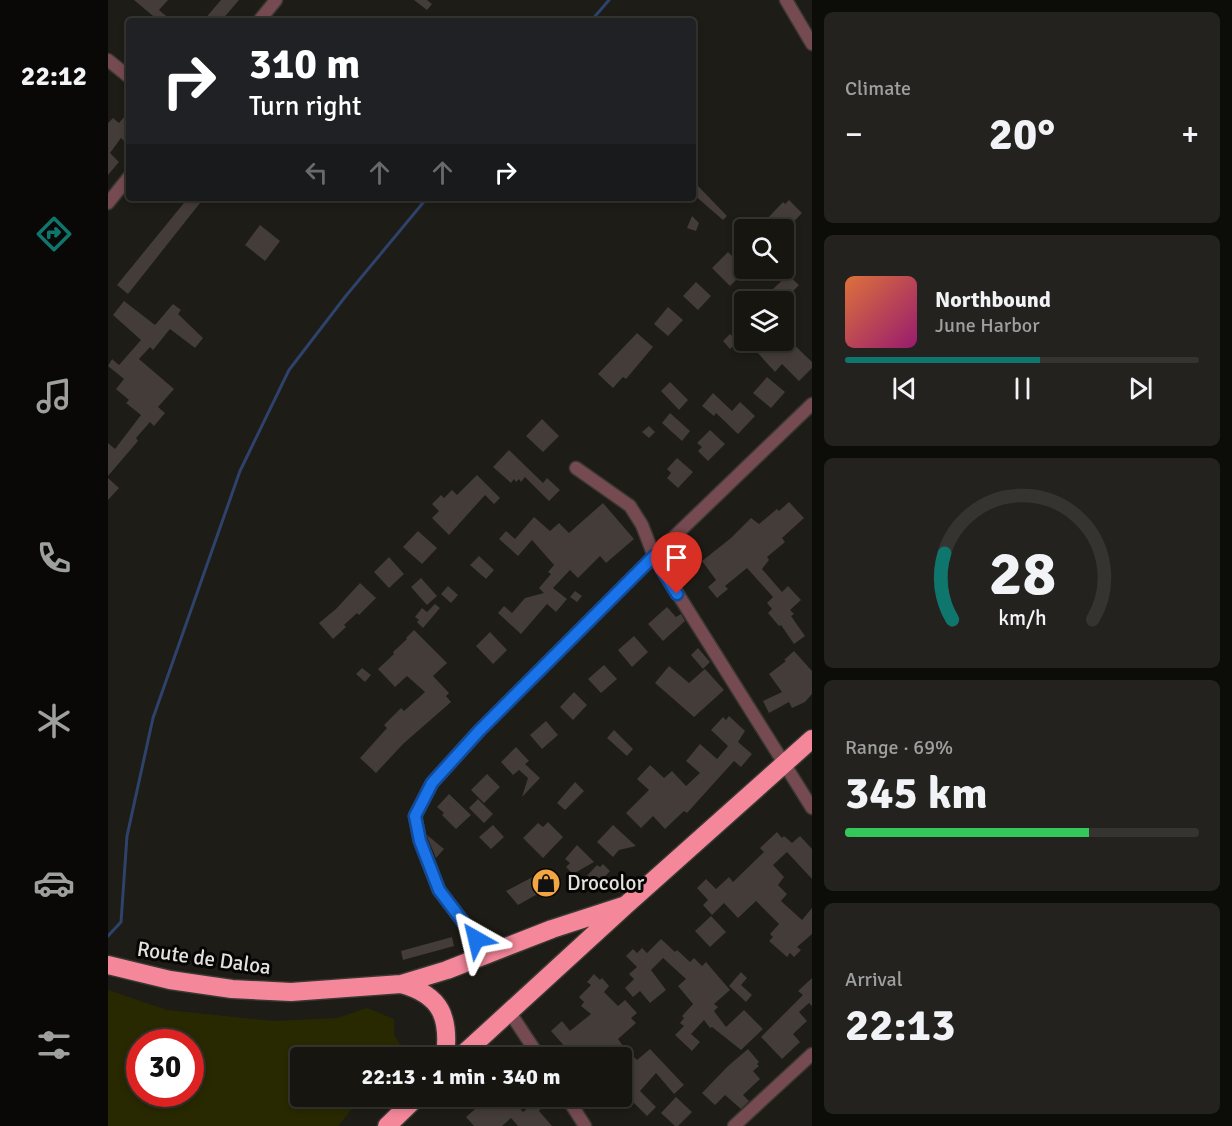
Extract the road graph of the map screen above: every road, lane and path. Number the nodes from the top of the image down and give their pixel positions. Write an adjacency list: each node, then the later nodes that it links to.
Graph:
1 (276, 0): 3 (street)
2 (786, 0): 4 (street)
3 (261, 18)
4 (812, 44)
5 (108, 60): 6 (street)
6 (126, 75)
7 (126, 181): 8 (street)
8 (108, 203)
9 (812, 404): 11 (street)
10 (576, 468): 11 (street)
11 (654, 556): 13 (street); 16 (street)
12 (812, 740): 13 (highway)
13 (784, 765): 14 (street); 15 (highway)
14 (812, 808)
15 (626, 905): 16 (highway); 19 (highway)
16 (488, 955): 18 (highway)
17 (108, 965): 18 (highway, Route de Daloa)
18 (401, 984): 20 (highway)
19 (509, 1011): 21 (highway); 22 (street)
20 (446, 1047)
21 (471, 1047)
22 (533, 1047)
23 (812, 1054): 28 (street)
24 (407, 1107): 26 (highway)
25 (573, 1107): 27 (street)
26 (387, 1126)
27 (585, 1126)
28 (734, 1126)

